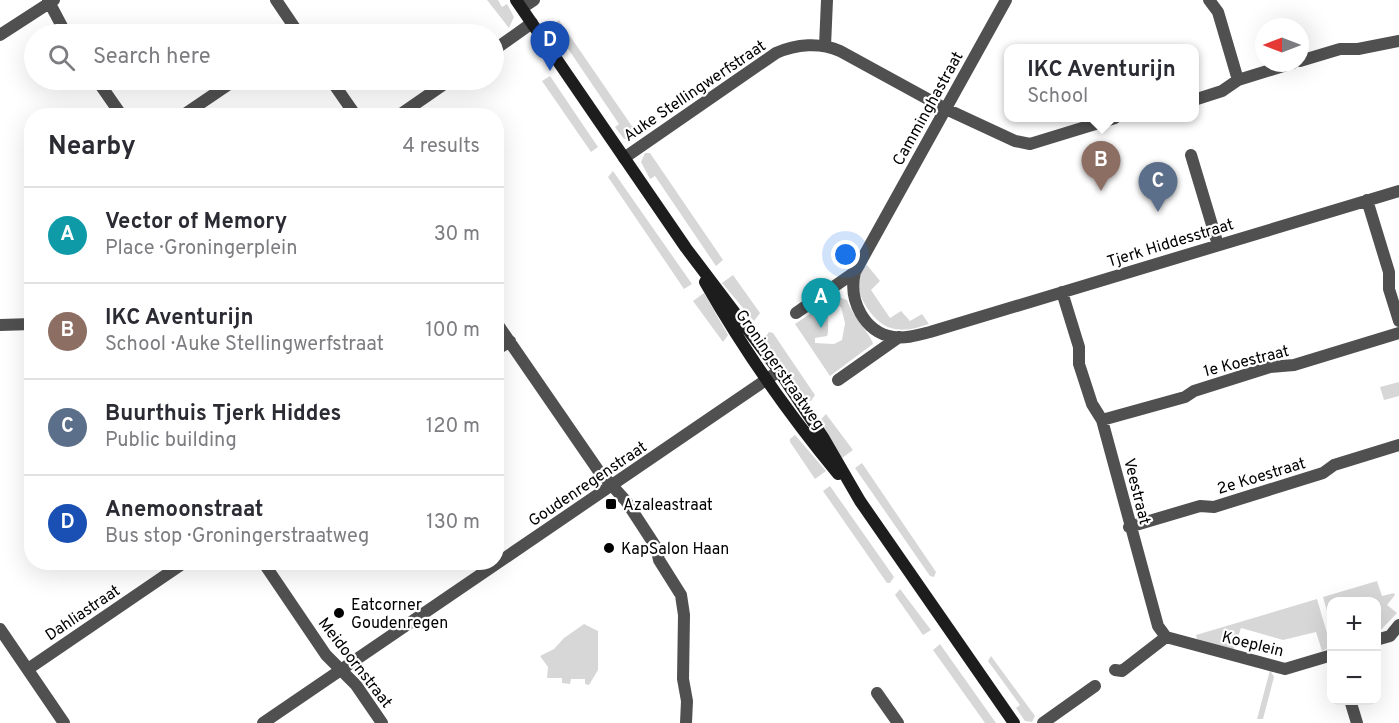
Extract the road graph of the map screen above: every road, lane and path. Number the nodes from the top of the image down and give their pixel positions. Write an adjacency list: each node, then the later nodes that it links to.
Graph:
1 (276, 0): 9 (street)
2 (534, 0): 7 (street)
3 (827, 0): 14 (street)
4 (1006, 0): 27 (street, Camminghastraat)
5 (1209, 0): 17 (street)
6 (50, 1): 8 (street); 11 (street)
7 (519, 4): 10 (main road, Groningerstraatweg)
8 (61, 24)
9 (292, 24)
10 (532, 24): 13 (street); 30 (main road, Groningerstraatweg)
11 (0, 35)
12 (1399, 41): 15 (street)
13 (504, 43)
14 (825, 46): 27 (street, Auke Stellingwerfstraat); 30 (street, Auke Stellingwerfstraat)
15 (1309, 58)
16 (1264, 72): 17 (street)
17 (1238, 80): 22 (street)
18 (104, 90): 23 (street)
19 (220, 90): 24 (street)
20 (338, 90): 25 (street)
21 (436, 90): 26 (street)
22 (1199, 99)
23 (116, 108)
24 (194, 108)
25 (350, 108)
26 (410, 108)
27 (946, 109): 28 (street, Auke Stellingwerfstraat); 35 (street, Camminghastraat)
28 (1099, 122)
29 (1191, 155): 33 (street)
30 (624, 158): 34 (main road, Groningerstraatweg)
31 (1399, 191): 32 (street, Tjerk Hiddesstraat)
32 (1367, 200): 33 (street, Tjerk Hiddesstraat); 38 (street)
33 (1218, 245): 36 (street, Tjerk Hiddesstraat)
34 (686, 248): 46 (main road, Groningerstraatweg); 48 (main road, Groningerstraatweg)
35 (855, 272): 37 (street); 43 (street)
36 (1062, 292): 43 (street, Tjerk Hiddesstraat); 49 (street, Veestraat)
37 (796, 312)
38 (1399, 321)
39 (24, 324): 40 (street)
40 (0, 325)
41 (504, 333): 44 (street)
42 (1399, 333): 49 (street, 1e Koestraat)
43 (899, 337): 47 (street)
44 (510, 341): 45 (street); 51 (street)
45 (504, 345)
46 (779, 371): 48 (street, Goudenregenstraat); 52 (main road, Groningerstraatweg)
47 (838, 380)
48 (766, 381): 51 (street, Goudenregenstraat); 52 (main road, Groningerstraatweg)
49 (1102, 420): 53 (street, Veestraat)
50 (1399, 446): 53 (street, 2e Koestraat)
51 (611, 486): 54 (street, Goudenregenstraat); 72 (street)
52 (860, 501): 74 (main road, Groningerstraatweg)
53 (1129, 527): 60 (street, Veestraat)
54 (504, 559)
55 (173, 570): 63 (street, Dahliastraat)
56 (268, 570): 64 (street, Meidoornstraat)
57 (488, 570): 64 (street, Goudenregenstraat)
58 (1399, 626): 61 (street)
59 (0, 629): 63 (street)
60 (1166, 637): 62 (street, Koeplein); 65 (street)
61 (1381, 639)
62 (1327, 656)
63 (28, 669): 69 (street)
64 (341, 670): 70 (street, Goudenregenstraat); 71 (street, Meidoornstraat)
65 (1115, 670)
66 (1095, 686): 75 (street)
67 (877, 693): 73 (street)
68 (1352, 705): 76 (street)
69 (64, 723)
70 (263, 723)
71 (382, 723)
72 (686, 723)
73 (898, 723)
74 (1014, 723)
75 (1043, 723)
76 (1357, 723)

